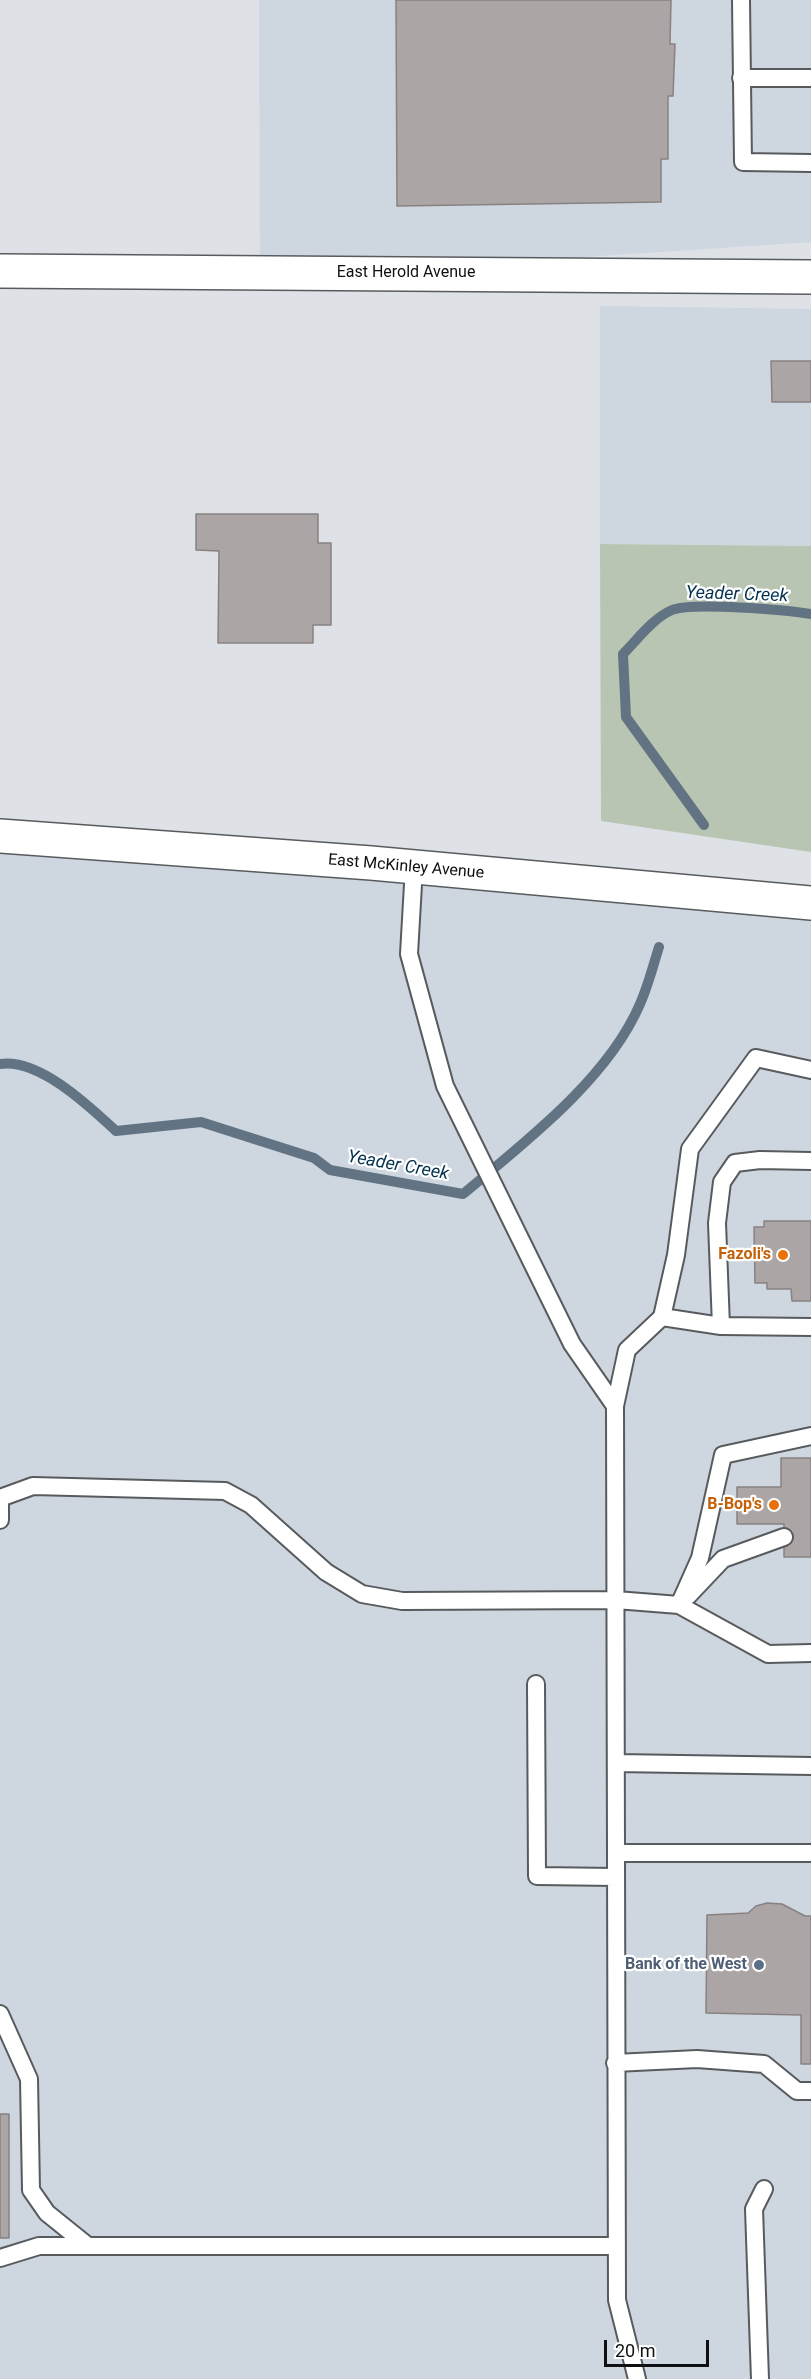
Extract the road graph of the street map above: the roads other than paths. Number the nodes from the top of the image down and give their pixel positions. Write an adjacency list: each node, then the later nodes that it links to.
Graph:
1 (741, 0): 2 (lane)
2 (741, 78): 3 (lane); 4 (lane)
3 (811, 78)
4 (811, 164)
5 (0, 271): 6 (main road, East Herold Avenue)
6 (811, 277)
7 (0, 836): 8 (main road, East McKinley Avenue)
8 (414, 867): 9 (main road, East McKinley Avenue); 15 (lane)
9 (811, 903)
10 (811, 1070): 12 (lane)
11 (811, 1161): 13 (lane)
12 (662, 1317): 13 (lane); 15 (lane)
13 (721, 1326): 14 (lane)
14 (811, 1327)
15 (615, 1406): 20 (lane)
16 (811, 1436): 21 (lane)
17 (0, 1498): 18 (lane); 20 (lane)
18 (0, 1520)
19 (784, 1537): 21 (lane)
20 (616, 1600): 21 (lane); 24 (lane)
21 (679, 1605): 22 (lane)
22 (811, 1653)
23 (536, 1684): 28 (lane)
24 (616, 1763): 25 (lane); 26 (lane)
25 (811, 1766)
26 (616, 1853): 27 (lane); 28 (lane)
27 (811, 1853)
28 (616, 1877): 30 (lane)
29 (0, 2014): 33 (lane)
30 (615, 2063): 31 (lane); 34 (lane)
31 (811, 2091)
32 (764, 2189): 37 (lane)
33 (88, 2246): 34 (lane); 35 (lane)
34 (617, 2246): 36 (lane)
35 (0, 2258)
36 (638, 2379)
37 (760, 2379)

